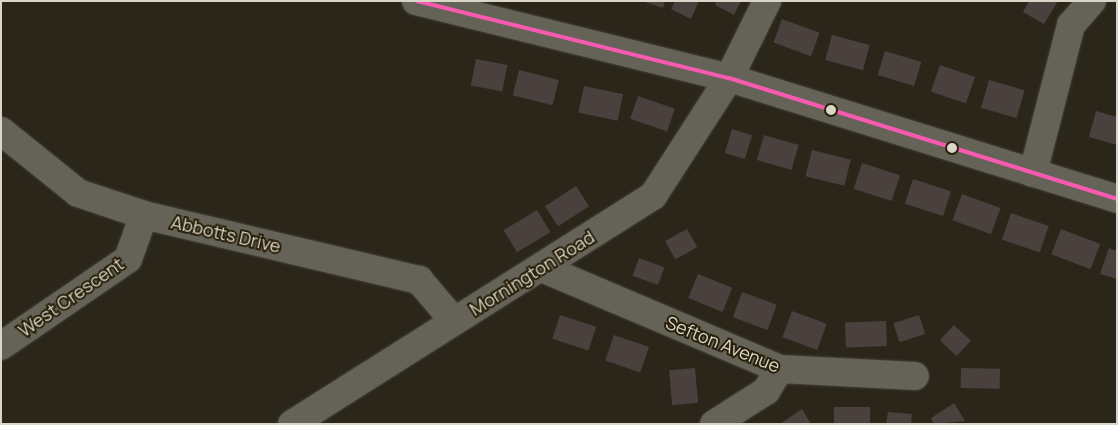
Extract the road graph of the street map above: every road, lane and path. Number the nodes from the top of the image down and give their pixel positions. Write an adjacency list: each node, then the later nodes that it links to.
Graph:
1 (416, 1): 4 (street)
2 (767, 1): 4 (street, Mornington Road)
3 (1092, 1): 6 (street)
4 (728, 78): 6 (street); 9 (street, Mornington Road)
5 (1, 131): 8 (street, Abbotts Drive)
6 (1033, 173): 7 (street)
7 (1117, 199)
8 (144, 215): 10 (street, Abbotts Drive); 11 (street, West Crescent)
9 (542, 268): 10 (street, Mornington Road); 12 (street, Sefton Avenue)
10 (454, 321): 14 (street, Mornington Road)
11 (1, 346)
12 (780, 370): 13 (street, Sefton Avenue); 15 (street)
13 (915, 376)
14 (292, 424)
15 (714, 424)

